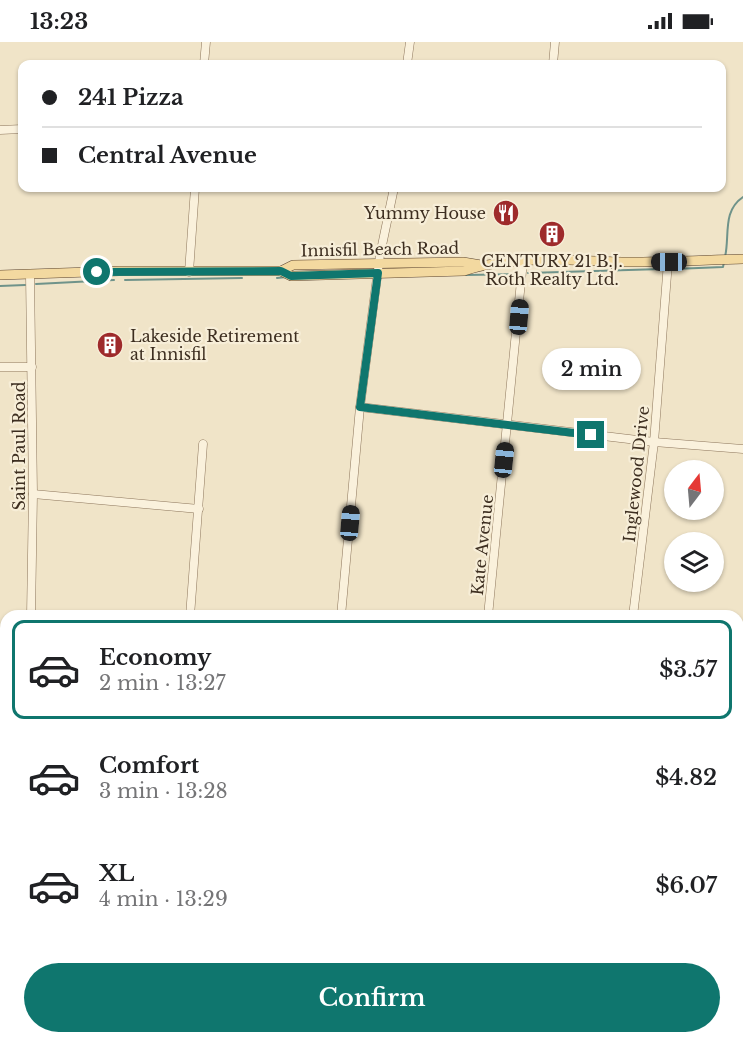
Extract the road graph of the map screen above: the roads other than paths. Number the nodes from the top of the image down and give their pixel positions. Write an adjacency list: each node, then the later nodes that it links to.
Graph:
1 (206, 42): 4 (street)
2 (410, 42): 5 (street)
3 (555, 42): 6 (street)
4 (204, 60)
5 (408, 60)
6 (553, 60)
7 (0, 129): 8 (street)
8 (18, 129)
9 (195, 192): 15 (street)
10 (393, 192): 14 (street)
11 (743, 259): 13 (main road, Innisfil Beach Road)
12 (523, 261): 13 (main road, Innisfil Beach Road); 14 (main road, Innisfil Beach Road); 21 (street, Kate Avenue)
13 (669, 262): 22 (street, Inglewood Drive)
14 (379, 268): 15 (main road, Innisfil Beach Road); 20 (street)
15 (189, 272): 17 (main road, Innisfil Beach Road)
16 (0, 275): 17 (main road, Innisfil Beach Road)
17 (30, 275): 19 (street, Saint Paul Road)
18 (0, 367): 19 (street)
19 (32, 367): 25 (street, Saint Paul Road)
20 (360, 407): 21 (street); 29 (street)
21 (507, 425): 22 (street); 30 (street, Kate Avenue)
22 (654, 442): 24 (street); 31 (street, Inglewood Drive)
23 (203, 444): 26 (street)
24 (743, 449)
25 (33, 494): 26 (street); 27 (street, Saint Paul Road)
26 (199, 509): 28 (street)
27 (32, 610)
28 (191, 610)
29 (342, 610)
30 (489, 610)
31 (634, 610)

